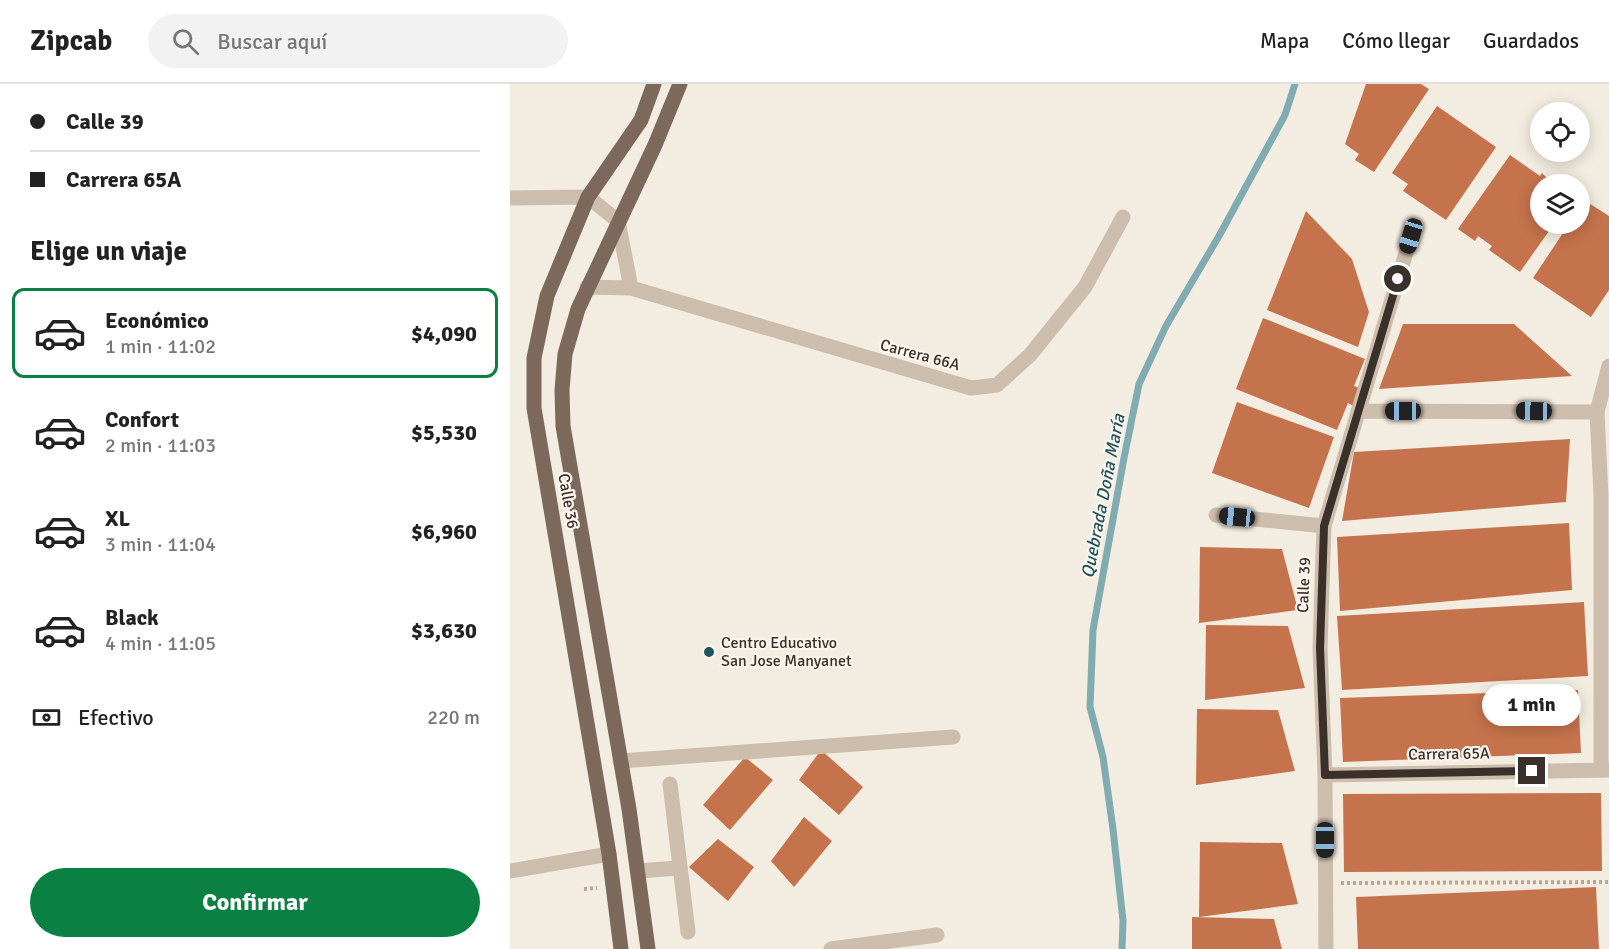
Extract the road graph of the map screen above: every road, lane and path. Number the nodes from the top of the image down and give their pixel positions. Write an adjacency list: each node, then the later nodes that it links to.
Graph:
1 (654, 84): 3 (main road, Calle 36)
2 (680, 84): 6 (main road, Calle 36)
3 (588, 197): 4 (street); 6 (street); 20 (main road, Calle 36)
4 (510, 198)
5 (1123, 217): 9 (street, Carrera 66A)
6 (618, 220): 8 (main road, Calle 36); 9 (street)
7 (1411, 236): 11 (street, Calle 39)
8 (587, 287): 9 (street, Carrera 66A); 16 (main road, Calle 36)
9 (631, 288)
10 (1609, 366): 12 (street)
11 (1358, 411): 12 (street); 14 (street, Calle 39)
12 (1597, 412): 17 (street)
13 (1216, 515): 14 (street)
14 (1324, 526): 18 (street, Calle 39)
15 (953, 737): 16 (street)
16 (620, 761): 23 (main road, Calle 36)
17 (1605, 769): 18 (street, Carrera 65A)
18 (1325, 775): 25 (street, Calle 39)
19 (670, 784): 21 (street)
20 (609, 854): 22 (street); 28 (main road, Calle 36)
21 (678, 868): 23 (street); 26 (street)
22 (510, 871)
23 (639, 871): 29 (main road, Calle 36)
24 (1609, 882): 25 (path)
25 (1325, 883): 31 (street, Calle 39)
26 (688, 932)
27 (937, 934): 30 (street)
28 (621, 949)
29 (648, 949)
30 (831, 949)
31 (1326, 949)

